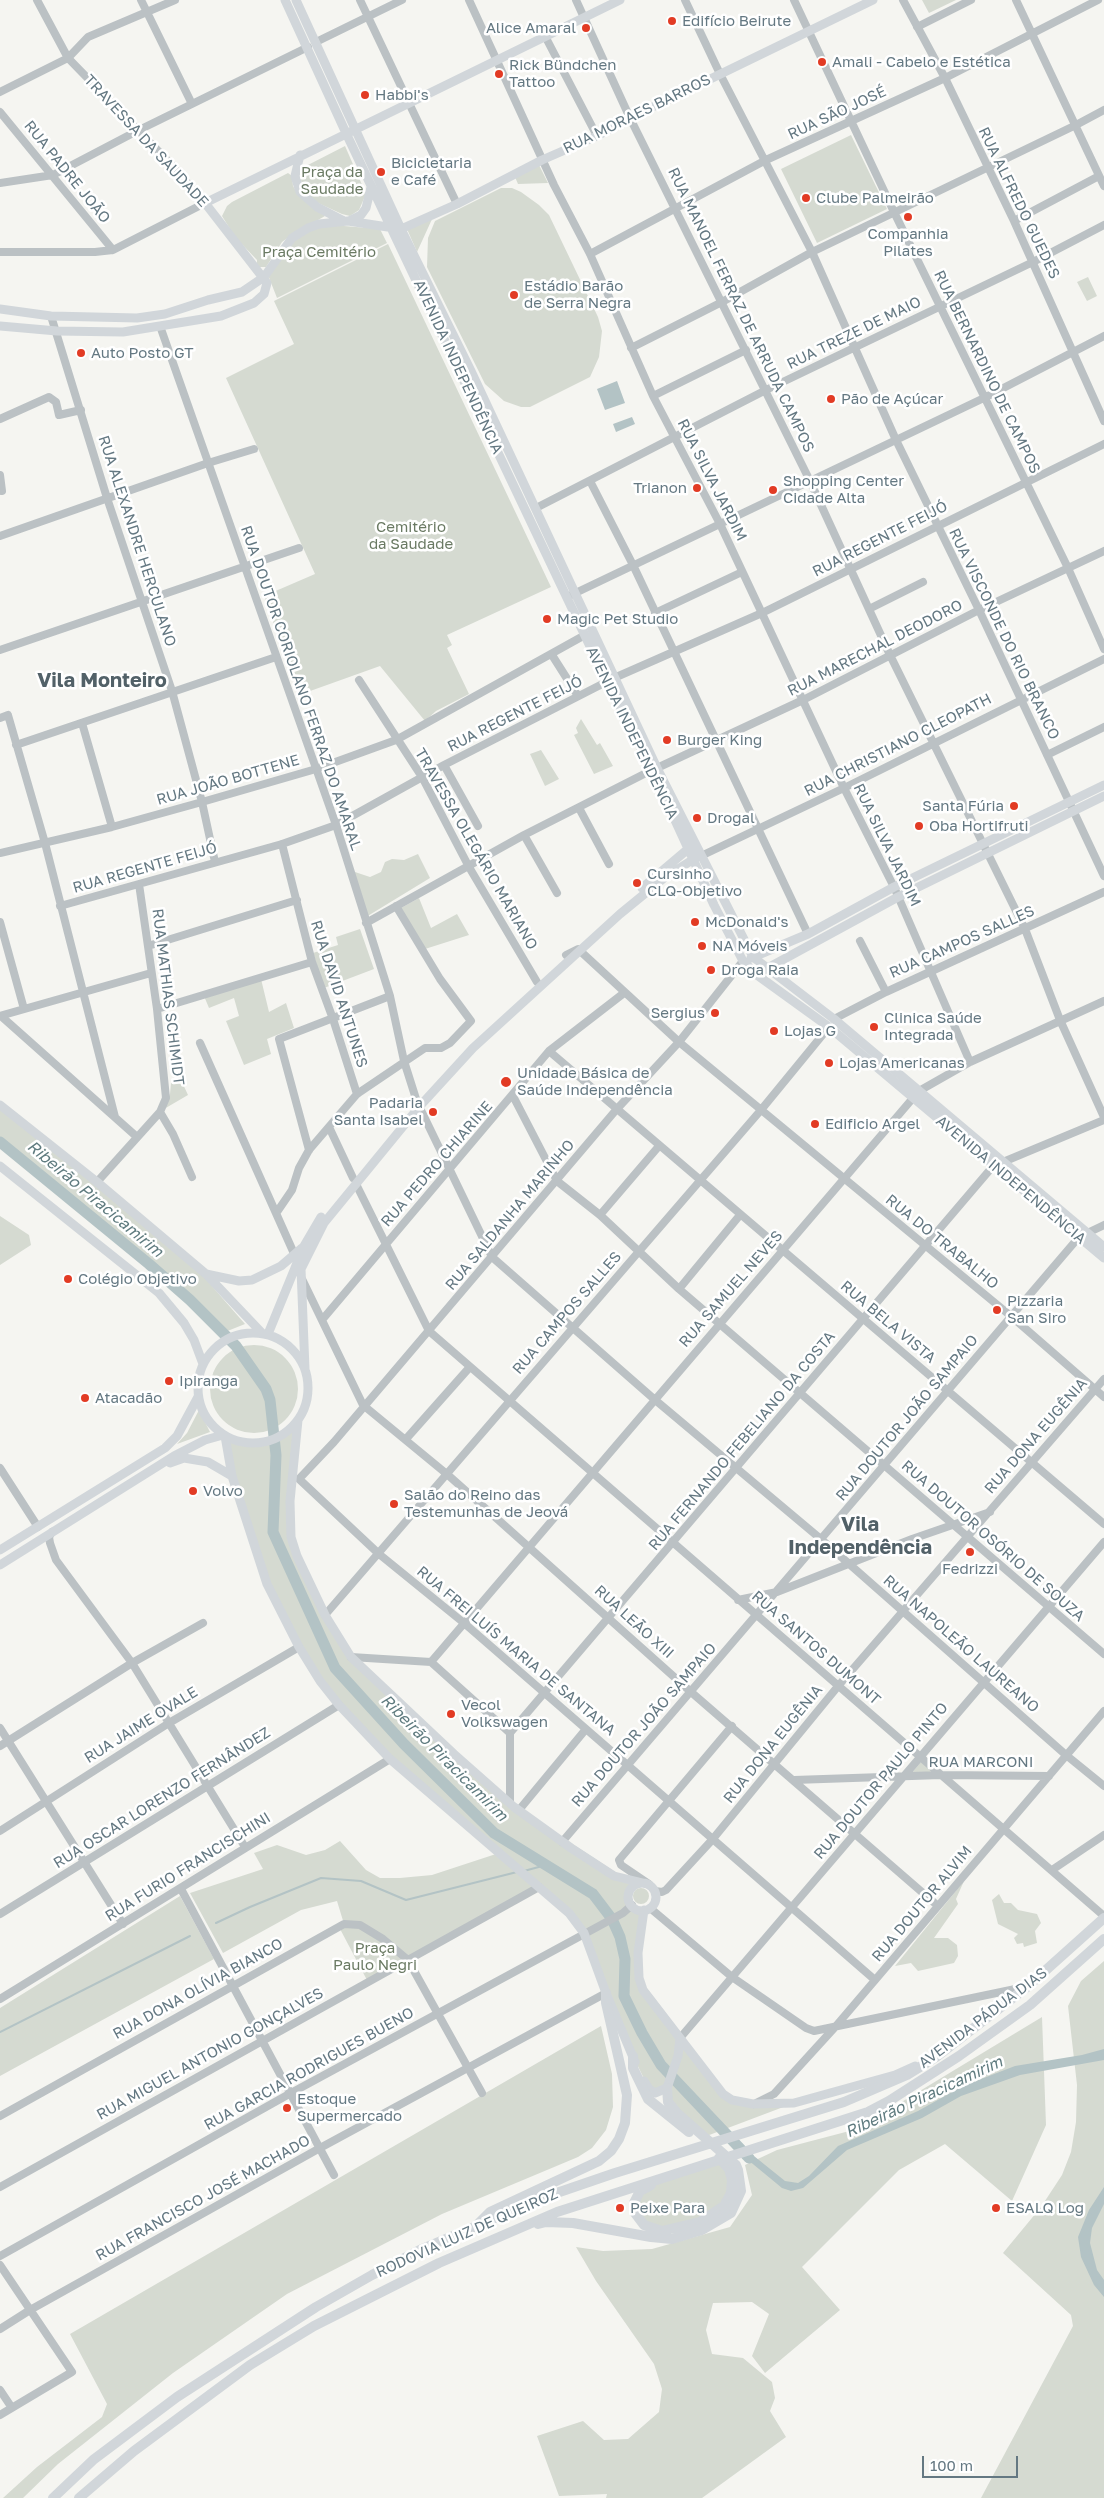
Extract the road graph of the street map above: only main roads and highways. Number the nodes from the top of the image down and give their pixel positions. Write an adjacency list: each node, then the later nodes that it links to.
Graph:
1 (285, 0): 5 (main road, AVENIDA INDEPENDÊNCIA)
2 (296, 0): 5 (main road, AVENIDA INDEPENDÊNCIA)
3 (620, 0): 6 (main road)
4 (873, 0): 11 (main road, RUA MORAES BARROS)
5 (312, 45): 6 (main road, AVENIDA INDEPENDÊNCIA)
6 (350, 131): 7 (main road); 8 (main road, AVENIDA INDEPENDÊNCIA); 11 (main road, AVENIDA INDEPENDÊNCIA)
7 (300, 155): 9 (main road); 12 (main road, TRAVESSA DA SAUDADE)
8 (371, 184): 9 (main road); 10 (main road, AVENIDA INDEPENDÊNCIA)
9 (348, 221): 10 (main road); 12 (main road)
10 (392, 228): 11 (main road); 19 (main road, AVENIDA INDEPENDÊNCIA)
11 (401, 229): 20 (main road, AVENIDA INDEPENDÊNCIA)
12 (264, 277): 13 (main road); 17 (main road)
13 (200, 302): 15 (main road); 17 (main road)
14 (0, 309): 15 (main road)
15 (148, 318): 18 (main road)
16 (0, 326): 18 (main road)
17 (160, 326): 18 (main road)
18 (140, 331)
19 (480, 415): 20 (main road); 21 (main road, AVENIDA INDEPENDÊNCIA)
20 (536, 508): 21 (main road, AVENIDA INDEPENDÊNCIA)
21 (571, 595): 22 (main road, AVENIDA INDEPENDÊNCIA); 22 (main road, AVENIDA INDEPENDÊNCIA)
22 (610, 680): 23 (main road, AVENIDA INDEPENDÊNCIA)
23 (655, 769): 26 (main road, AVENIDA INDEPENDÊNCIA); 28 (main road, AVENIDA INDEPENDÊNCIA)
24 (1104, 785): 29 (main road)
25 (1104, 796): 31 (main road)
26 (666, 802): 27 (main road, AVENIDA INDEPENDÊNCIA); 28 (main road)
27 (690, 854): 28 (main road); 30 (main road, AVENIDA INDEPENDÊNCIA); 36 (main road); 36 (main road)
28 (703, 855): 29 (main road, AVENIDA INDEPENDÊNCIA)
29 (753, 957): 30 (main road); 31 (main road, AVENIDA INDEPENDÊNCIA)
30 (743, 961): 32 (main road, AVENIDA INDEPENDÊNCIA)
31 (766, 967): 32 (main road); 33 (main road, AVENIDA INDEPENDÊNCIA)
32 (756, 975): 33 (main road, AVENIDA INDEPENDÊNCIA)
33 (832, 1023): 34 (main road, AVENIDA INDEPENDÊNCIA); 34 (main road, AVENIDA INDEPENDÊNCIA)
34 (916, 1094): 39 (main road, AVENIDA INDEPENDÊNCIA)
35 (0, 1105): 43 (main road)
36 (418, 1105): 38 (main road)
37 (0, 1166): 45 (main road)
38 (355, 1181): 41 (main road); 46 (main road)
39 (1082, 1234): 40 (main road, AVENIDA INDEPENDÊNCIA); 42 (main road, AVENIDA INDEPENDÊNCIA)
40 (1104, 1247)
41 (296, 1257): 43 (main road); 44 (main road)
42 (1104, 1258)
43 (206, 1274): 44 (main road)
44 (265, 1334): 45 (main road); 46 (main road)
45 (203, 1364): 47 (main road)
46 (305, 1369): 48 (main road)
47 (198, 1397): 49 (main road); 52 (main road)
48 (298, 1420): 49 (main road); 54 (main road)
49 (224, 1435): 50 (main road); 51 (main road)
50 (160, 1466): 51 (main road); 53 (main road)
51 (232, 1476): 58 (main road)
52 (0, 1550)
53 (0, 1565)
54 (649, 1886): 55 (main road); 55 (main road)
55 (647, 1909): 59 (main road)
56 (1104, 1917): 61 (highway, AVENIDA PÁDUA DIAS)
57 (1104, 1939): 64 (highway, AVENIDA PÁDUA DIAS)
58 (606, 1993): 60 (main road); 66 (highway)
59 (680, 2038): 61 (main road); 62 (main road)
60 (632, 2056): 62 (main road); 65 (highway)
61 (936, 2057): 63 (highway, AVENIDA PÁDUA DIAS)
62 (668, 2086): 67 (highway)
63 (763, 2127): 66 (highway, RODOVIA LUIZ DE QUEIROZ)
64 (777, 2142): 65 (highway, RODOVIA LUIZ DE QUEIROZ)
65 (701, 2165): 67 (highway, RODOVIA LUIZ DE QUEIROZ)
66 (475, 2227): 68 (highway, RODOVIA LUIZ DE QUEIROZ)
67 (511, 2231): 69 (highway, RODOVIA LUIZ DE QUEIROZ)
68 (53, 2498)
69 (79, 2498)

